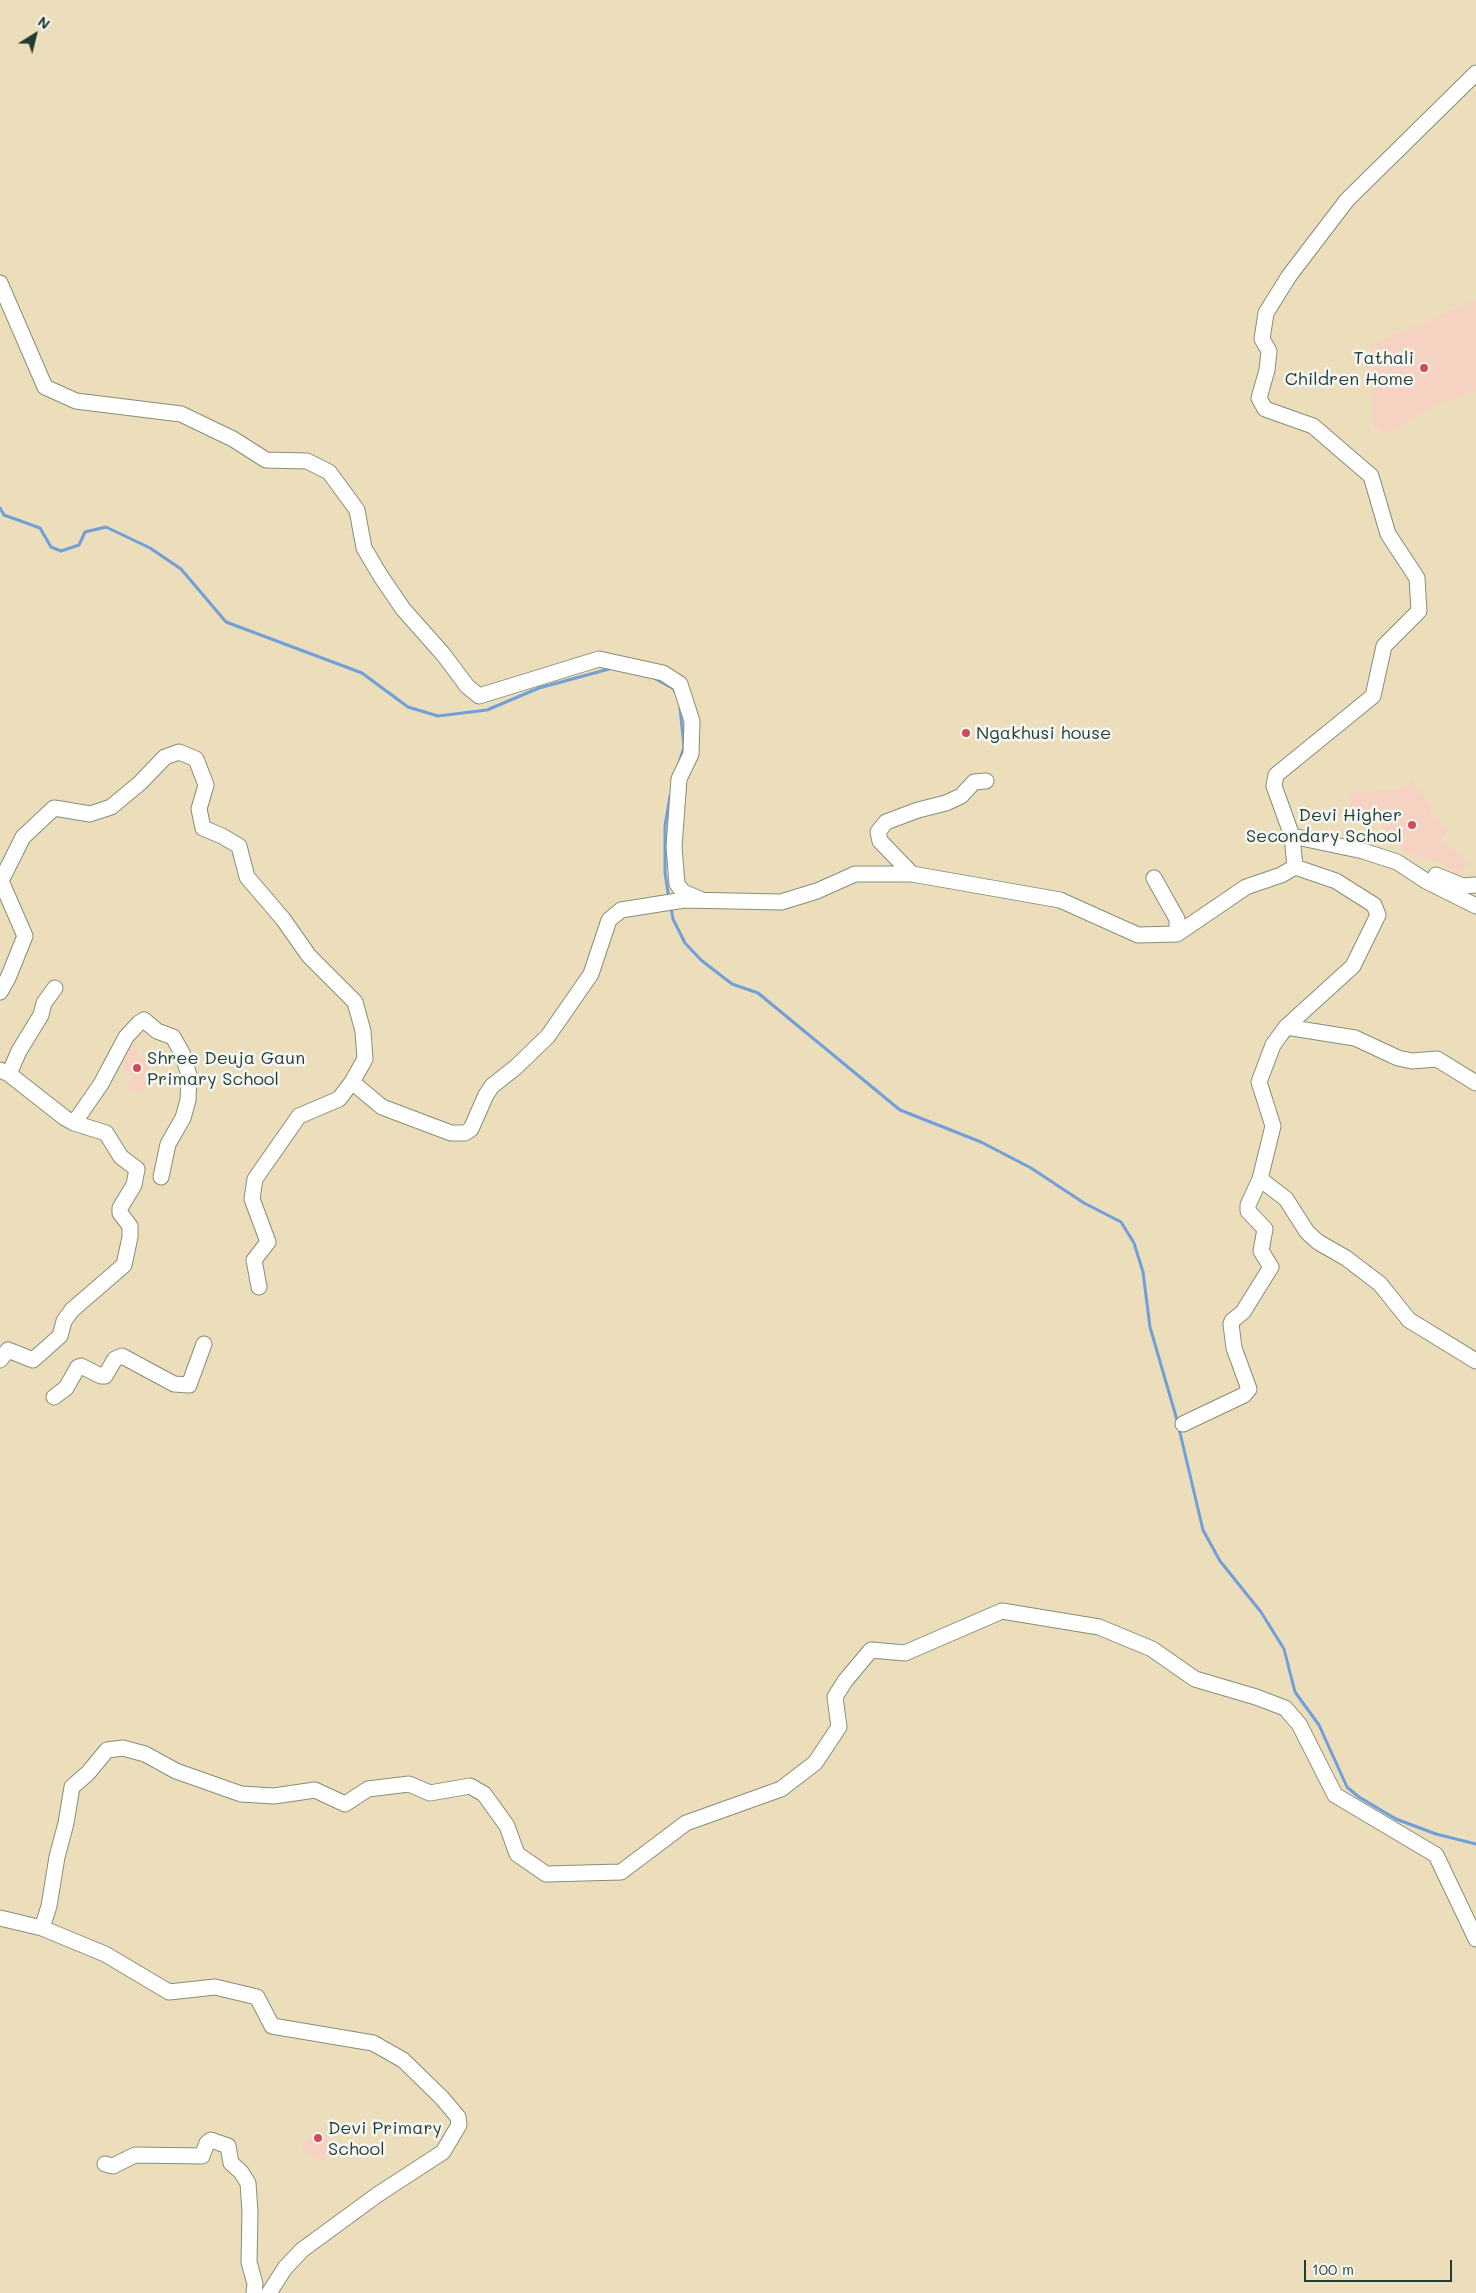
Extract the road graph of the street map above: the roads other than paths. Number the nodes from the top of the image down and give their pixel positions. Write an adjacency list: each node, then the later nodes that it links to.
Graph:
1 (1476, 73): 4 (street)
2 (0, 283): 10 (street)
3 (986, 781): 7 (street)
4 (1292, 836): 5 (street); 6 (street)
5 (1397, 862): 9 (street); 11 (street)
6 (1295, 867): 12 (street); 15 (street)
7 (912, 874): 10 (street); 12 (street)
8 (1154, 878): 12 (street)
9 (1476, 885)
10 (704, 900): 17 (street)
11 (1476, 906)
12 (1177, 934)
13 (55, 988): 16 (street)
14 (0, 992): 17 (street)
15 (1286, 1027): 18 (street); 21 (street)
16 (4, 1072): 19 (street)
17 (352, 1082): 22 (street)
18 (1476, 1083)
19 (74, 1123): 20 (street); 24 (street)
20 (161, 1177)
21 (1260, 1179): 25 (street); 27 (street)
22 (259, 1287)
23 (204, 1344): 26 (street)
24 (0, 1360)
25 (1476, 1361)
26 (54, 1397)
27 (1183, 1424)
28 (0, 1918): 29 (street)
29 (42, 1928): 30 (street); 33 (street)
30 (1476, 1939)
31 (105, 2164): 32 (street)
32 (254, 2293)
33 (268, 2293)

